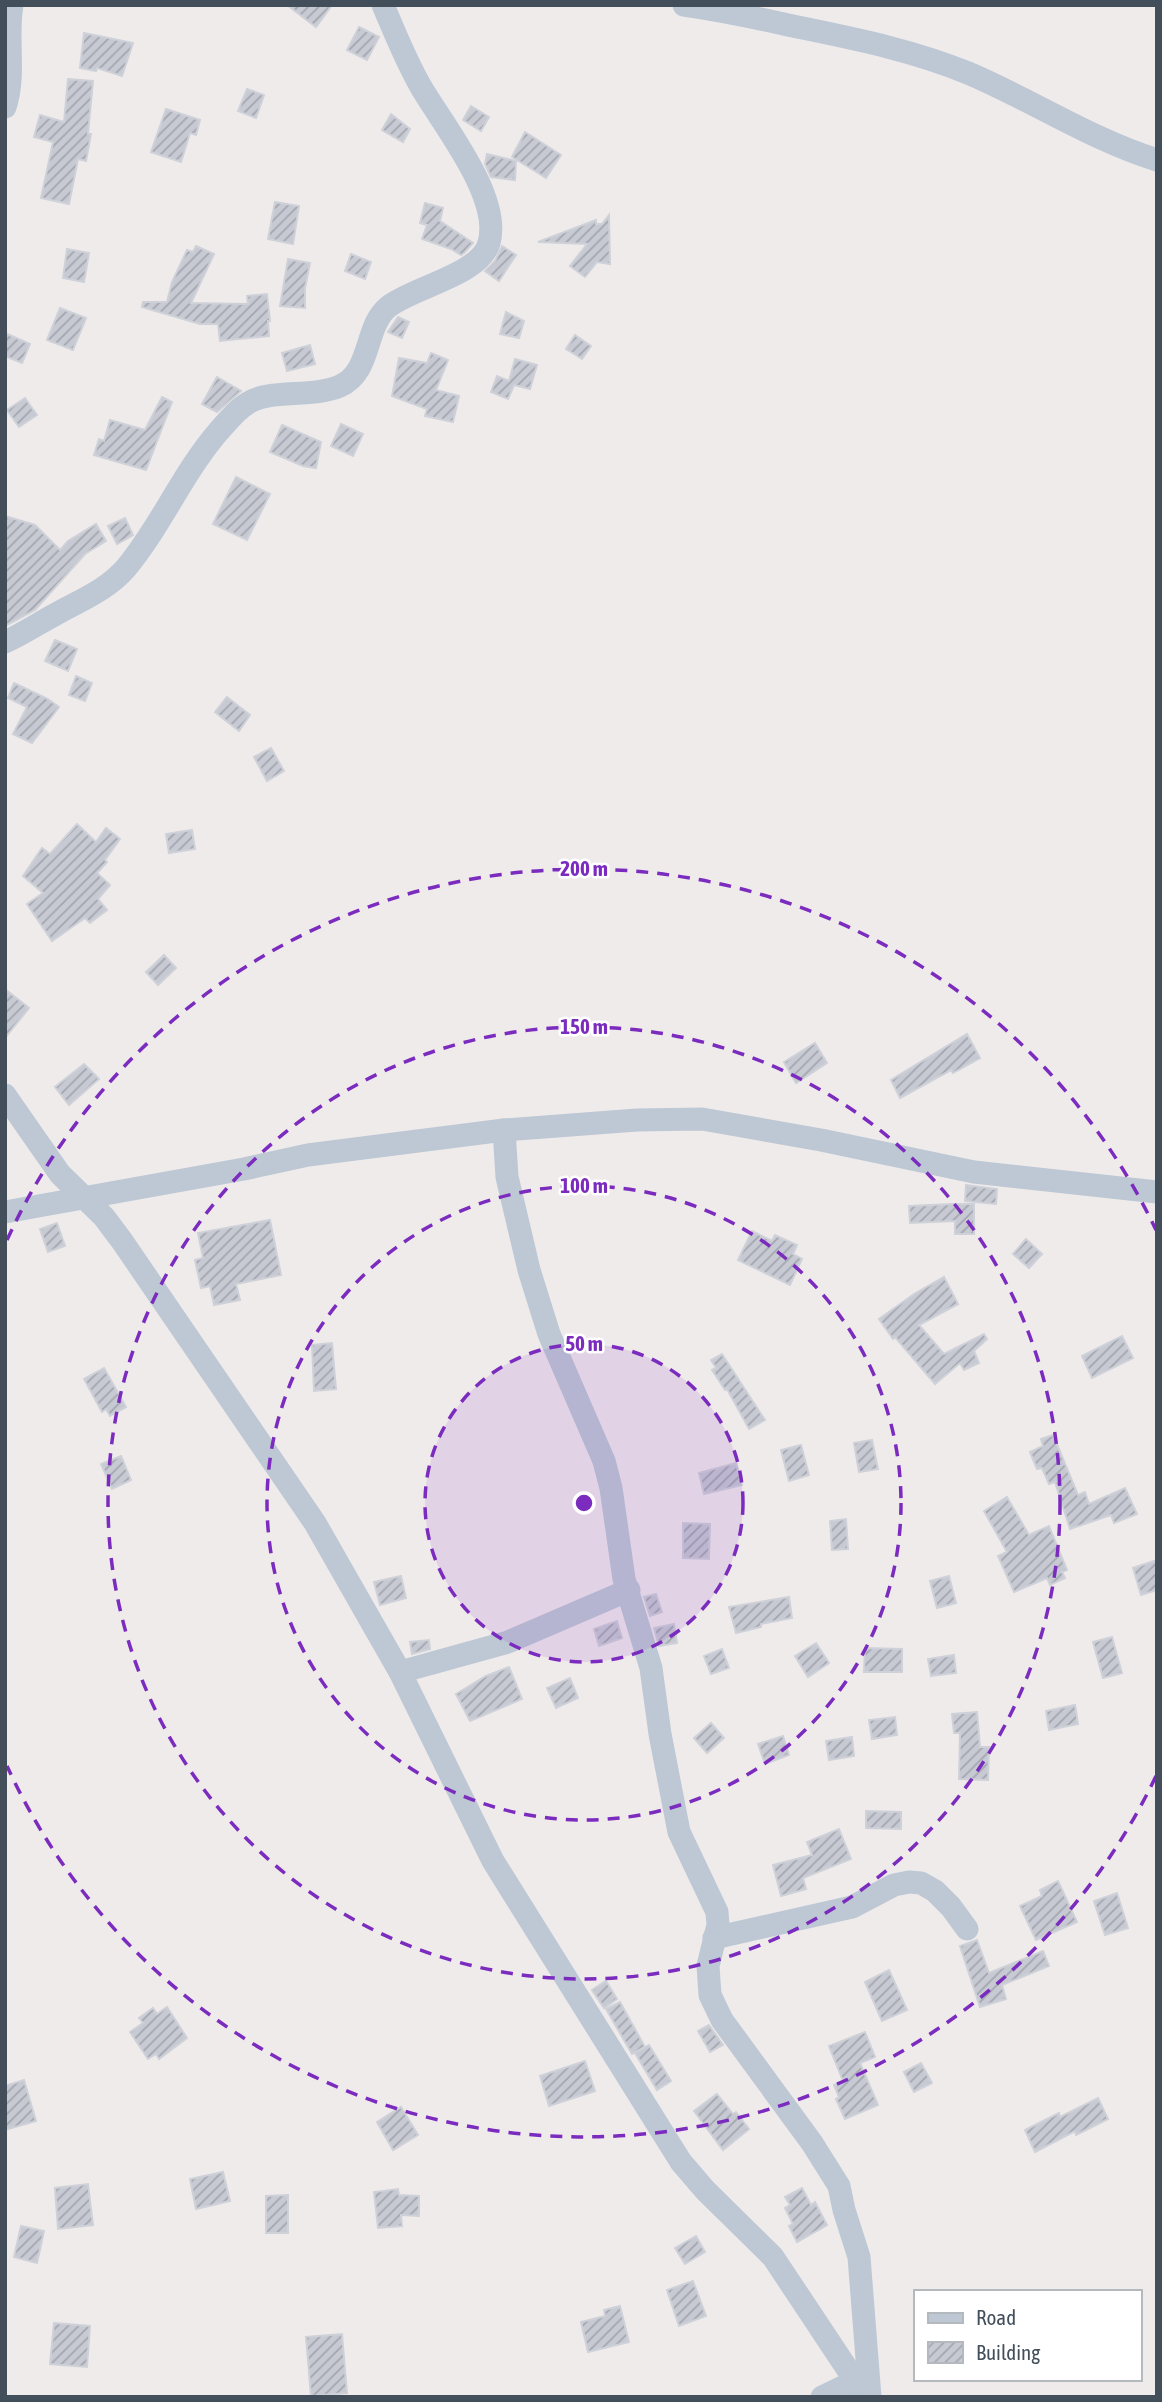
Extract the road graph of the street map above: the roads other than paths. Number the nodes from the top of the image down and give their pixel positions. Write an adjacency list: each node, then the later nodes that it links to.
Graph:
1 (12, 5): 4 (street)
2 (383, 5): 6 (street)
3 (684, 5): 5 (street)
4 (5, 107)
5 (1157, 160)
6 (5, 642)
7 (5, 1094): 10 (street)
8 (504, 1130): 9 (street); 10 (street); 12 (street)
9 (1157, 1192)
10 (84, 1197): 11 (street); 13 (street)
11 (5, 1212)
12 (629, 1590): 13 (street); 15 (street)
13 (400, 1672): 16 (street)
14 (967, 1929): 15 (street)
15 (715, 1938): 16 (street)
16 (864, 2392): 17 (street)
17 (822, 2397)

